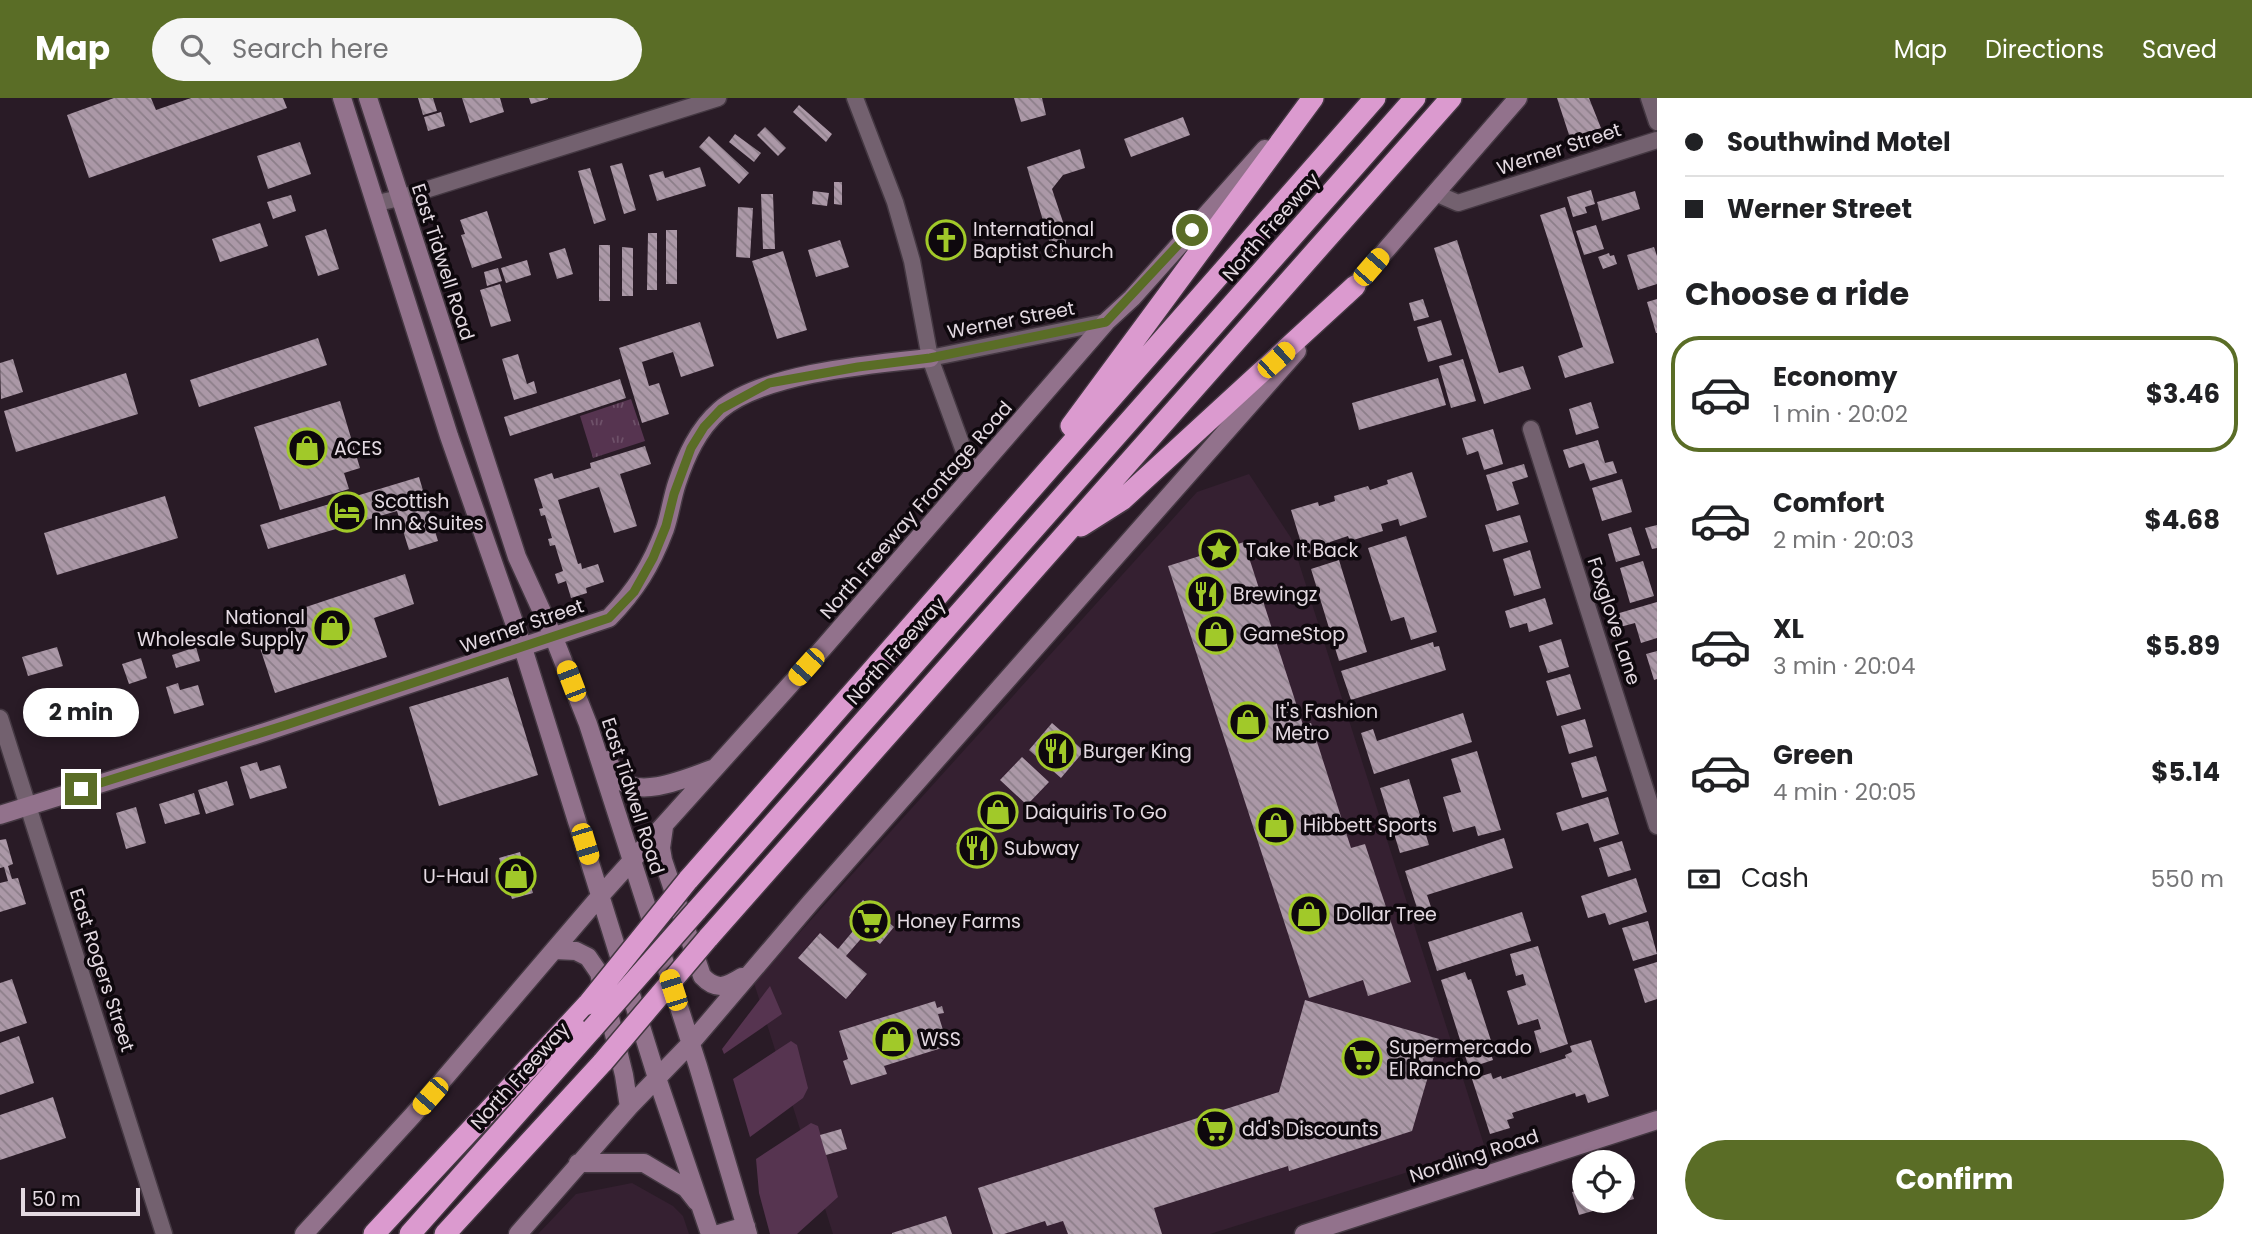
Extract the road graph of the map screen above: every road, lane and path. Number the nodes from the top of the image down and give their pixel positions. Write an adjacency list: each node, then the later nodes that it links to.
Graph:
1 (342, 98): 15 (main road)
2 (368, 98): 14 (main road, East Tidwell Road)
3 (718, 98): 14 (street)
4 (855, 98): 18 (street)
5 (1311, 98): 17 (main road, North Freeway Frontage Road); 24 (highway)
6 (1375, 98): 24 (highway, North Freeway)
7 (1415, 98): 48 (highway, North Freeway, bridge)
8 (1451, 98): 23 (highway)
9 (1518, 98): 13 (main road)
10 (1649, 98): 11 (street)
11 (1657, 122)
12 (1657, 140): 13 (street, Werner Street)
13 (1435, 193): 16 (main road)
14 (400, 198): 15 (street); 20 (main road, East Tidwell Road)
15 (377, 203): 22 (main road)
16 (1354, 286): 23 (highway); 37 (main road)
17 (1106, 322): 18 (street, Werner Street); 21 (main road, North Freeway Frontage Road)
18 (930, 358): 21 (street); 25 (main road, Werner Street)
19 (1531, 429): 32 (street, Foxglove Lane)
20 (488, 474): 22 (main road); 25 (main road, East Tidwell Road)
21 (973, 476): 29 (main road, North Freeway Frontage Road)
22 (464, 481): 26 (main road)
23 (1058, 541): 49 (highway, bridge)
24 (978, 551): 47 (highway, North Freeway, bridge)
25 (554, 638): 26 (main road, Werner Street); 28 (main road, East Tidwell Road)
26 (523, 648): 30 (main road, Werner Street); 35 (main road)
27 (0, 718): 30 (street, East Rogers Street)
28 (588, 723): 29 (main road); 34 (main road, East Tidwell Road)
29 (715, 768): 33 (main road, North Freeway Frontage Road)
30 (28, 806): 31 (main road, Werner Street); 45 (street, East Rogers Street)
31 (0, 815)
32 (1657, 826)
33 (664, 827): 34 (main road, North Freeway Frontage Road); 37 (main road)
34 (633, 861): 35 (main road, North Freeway Frontage Road); 38 (main road, East Tidwell Road)
35 (601, 895): 36 (main road, North Freeway Frontage Road); 39 (main road)
36 (554, 950): 40 (main road); 46 (main road, North Freeway Frontage Road)
37 (751, 971): 38 (main road)
38 (690, 1044): 39 (main road); 44 (main road, East Tidwell Road)
39 (657, 1078): 40 (main road); 43 (main road)
40 (629, 1107): 42 (main road)
41 (1657, 1120): 53 (main road, Nordling Road)
42 (578, 1163): 43 (main road); 50 (main road)
43 (701, 1207): 51 (main road)
44 (747, 1230): 52 (main road)
45 (164, 1234)
46 (304, 1234)
47 (374, 1234)
48 (410, 1234)
49 (445, 1234)
50 (518, 1234)
51 (710, 1234)
52 (719, 1234)
53 (1304, 1234)

